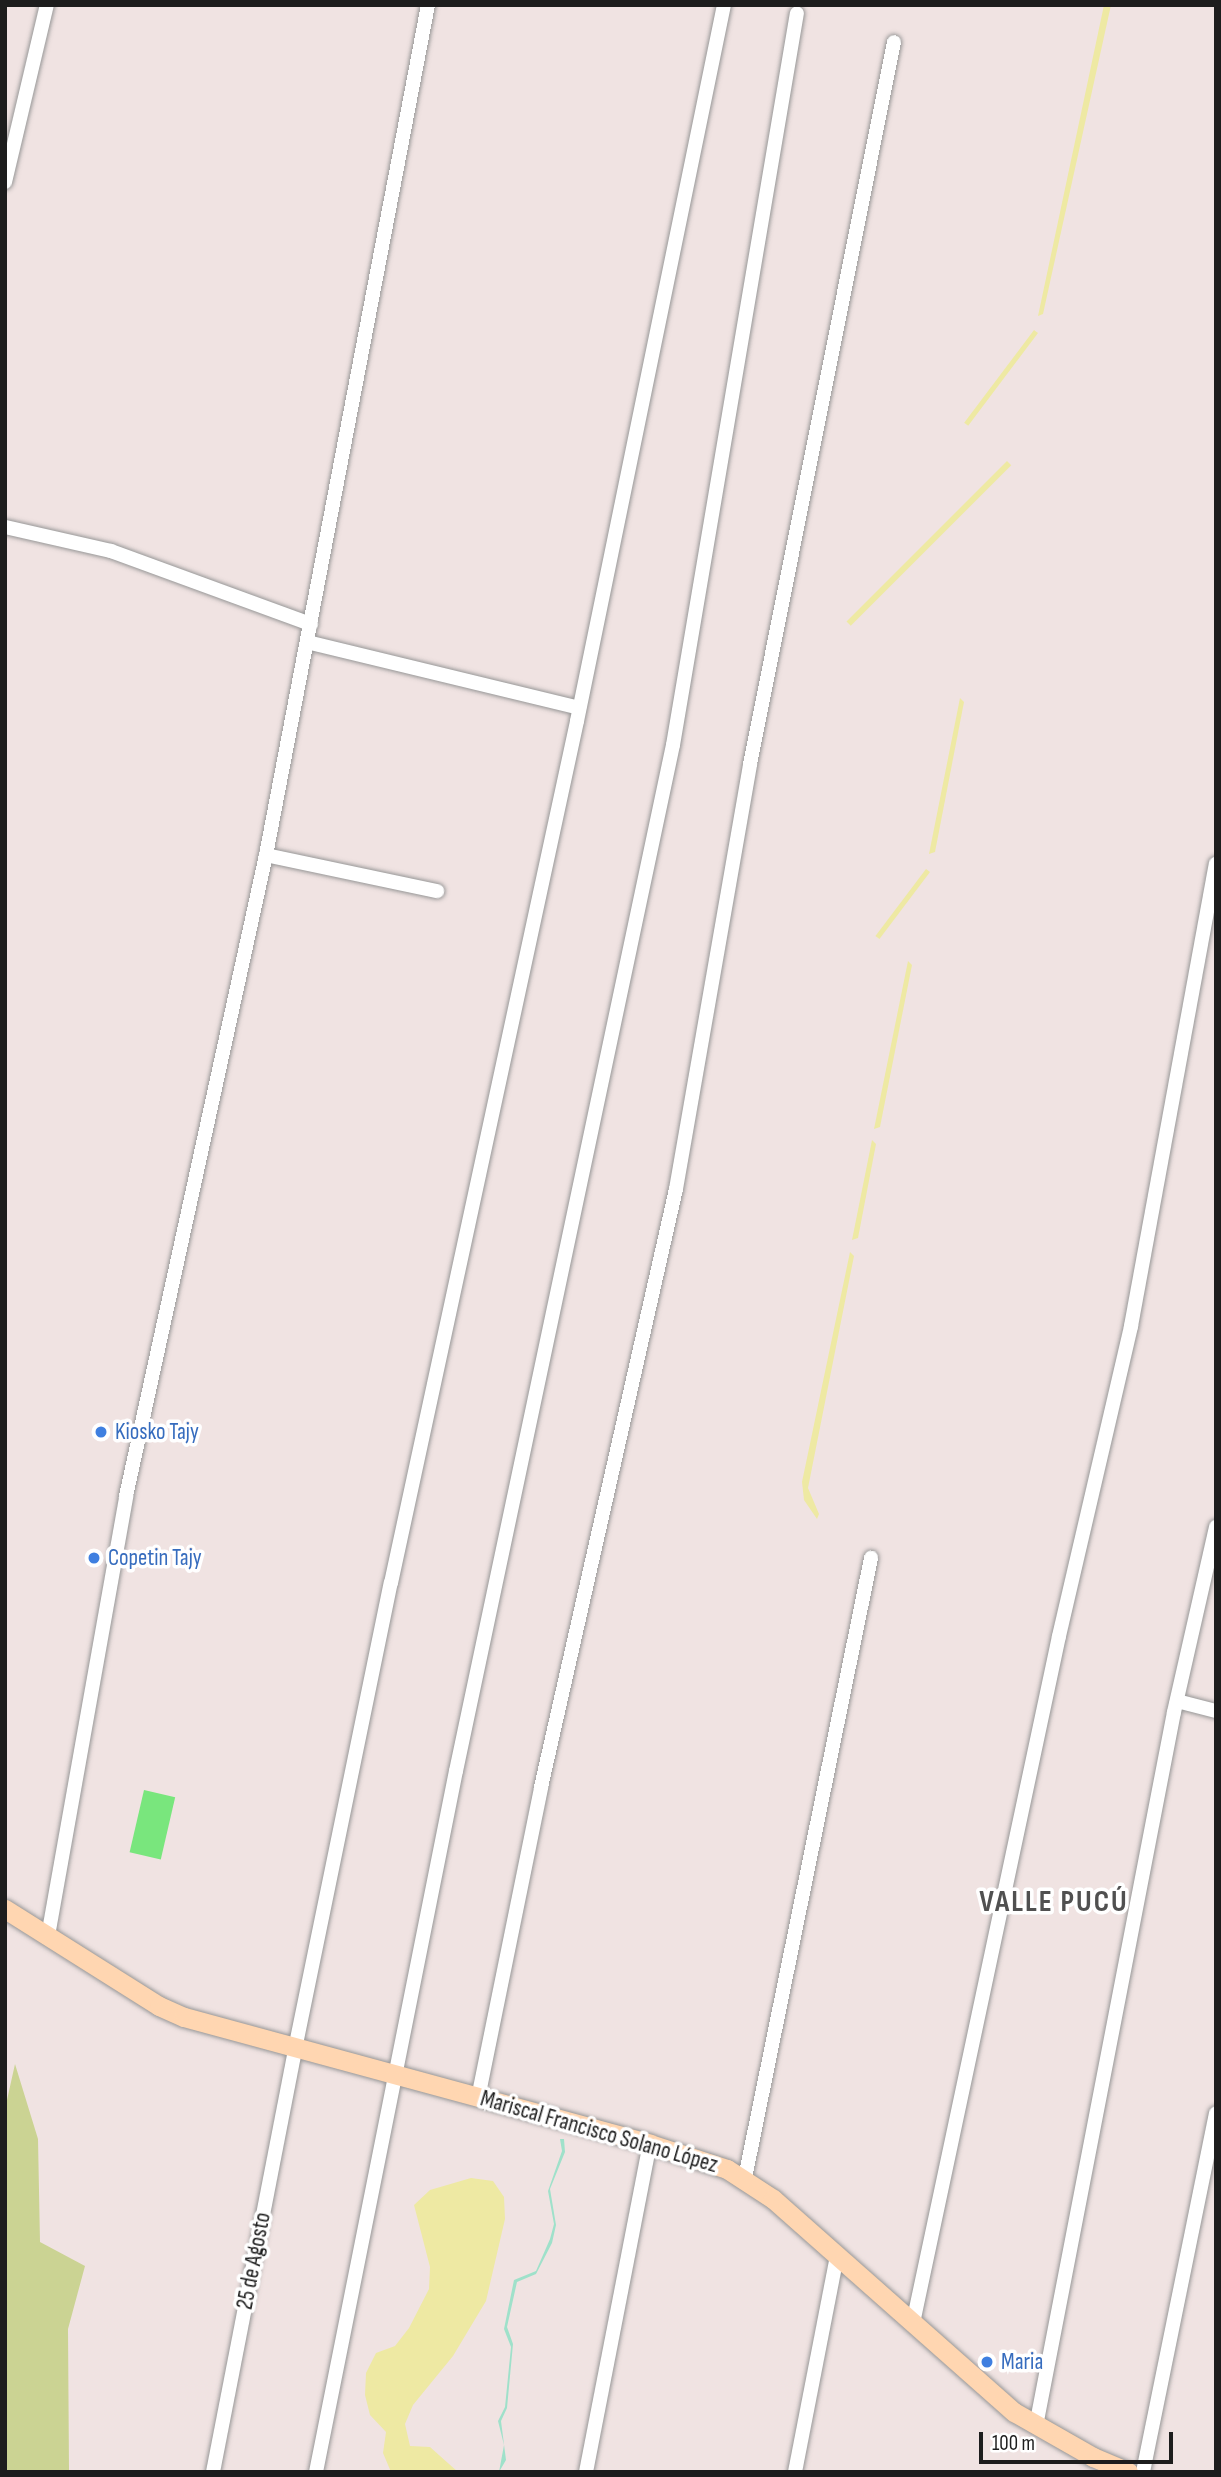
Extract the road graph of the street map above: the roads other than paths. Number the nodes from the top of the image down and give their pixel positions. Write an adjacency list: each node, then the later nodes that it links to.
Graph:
1 (47, 5): 6 (street)
2 (428, 5): 8 (street)
3 (724, 5): 10 (street, 25 de Agosto)
4 (797, 13): 21 (street)
5 (894, 42): 22 (street)
6 (5, 182)
7 (5, 527): 8 (street)
8 (311, 624): 9 (street)
9 (307, 642): 10 (street); 11 (street)
10 (579, 708): 20 (street, 25 de Agosto)
11 (266, 855): 13 (street); 19 (street)
12 (1216, 863): 27 (street)
13 (436, 891)
14 (1216, 1528): 16 (street)
15 (871, 1558): 25 (street)
16 (1177, 1701): 17 (street); 28 (street)
17 (1216, 1711)
18 (5, 1909): 19 (main road, Mariscal Francisco Solano López)
19 (48, 1936): 20 (main road, Mariscal Francisco Solano López)
20 (295, 2049): 21 (main road, Mariscal Francisco Solano López); 29 (street, 25 de Agosto)
21 (394, 2076): 22 (main road, Mariscal Francisco Solano López); 30 (street)
22 (478, 2098): 24 (main road, Mariscal Francisco Solano López)
23 (1216, 2113): 34 (street)
24 (650, 2144): 25 (main road, Mariscal Francisco Solano López); 31 (street)
25 (745, 2178): 26 (main road, Mariscal Francisco Solano López)
26 (837, 2256): 27 (main road, Mariscal Francisco Solano López); 32 (street)
27 (913, 2323): 28 (main road, Mariscal Francisco Solano López)
28 (1036, 2426): 33 (main road, Mariscal Francisco Solano López)
29 (213, 2472)
30 (316, 2472)
31 (586, 2472)
32 (795, 2472)
33 (1129, 2472)
34 (1143, 2472)

